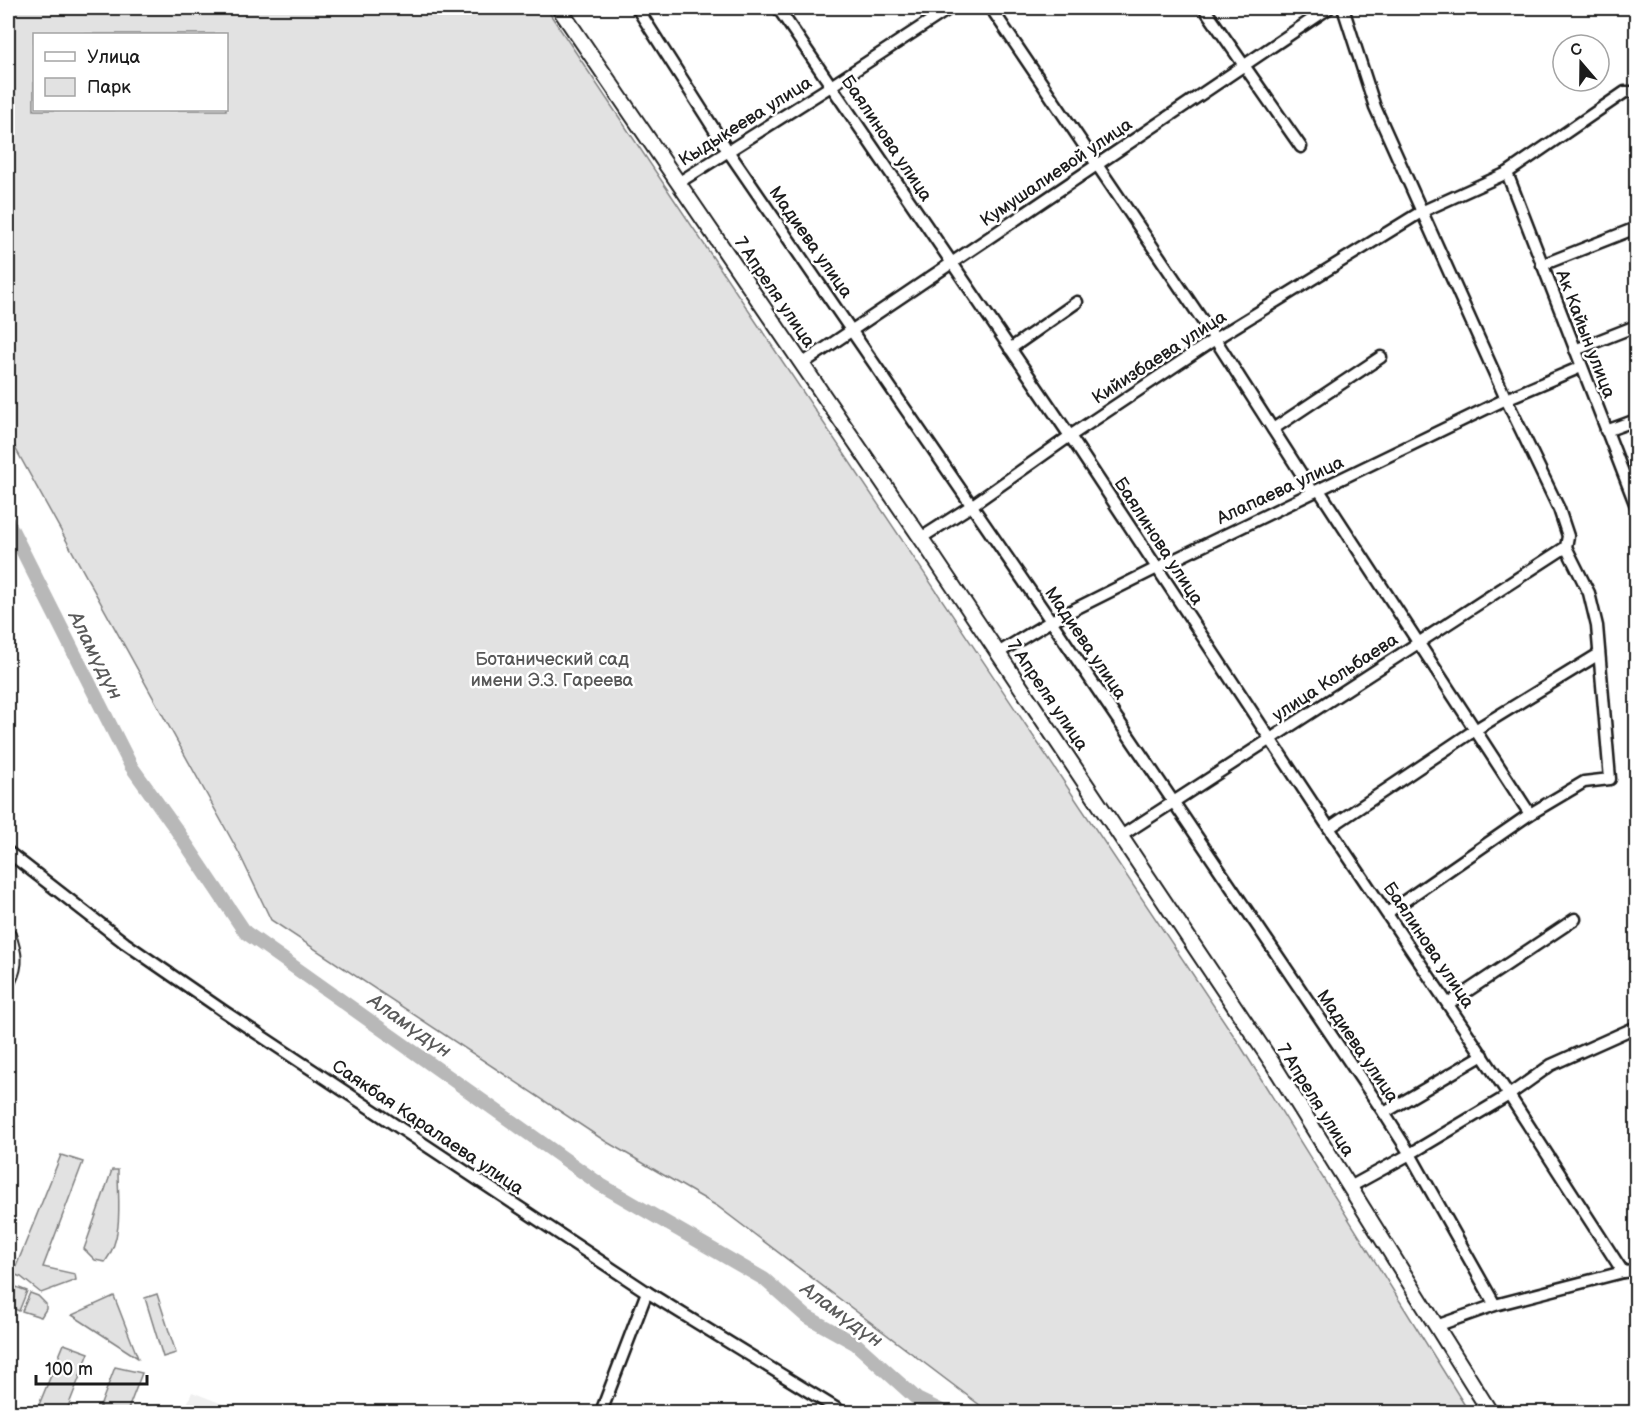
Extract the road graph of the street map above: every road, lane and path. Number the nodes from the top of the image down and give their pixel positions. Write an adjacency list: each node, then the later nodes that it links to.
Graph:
1 (559, 8): 16 (main road, 7 Апреля улица)
2 (637, 8): 13 (street, Мадиева улица)
3 (778, 8): 10 (street, Баялинова улица)
4 (950, 8): 10 (street, Кыдыкеева улица)
5 (991, 8): 14 (street)
6 (1204, 8): 9 (street)
7 (1329, 8): 9 (street, Кумушалиевой улица)
8 (1343, 8): 17 (street)
9 (1244, 65): 12 (street); 14 (street, Кумушалиевой улица)
10 (831, 86): 13 (street, Кыдыкеева улица); 19 (street, Баялинова улица)
11 (1636, 92): 15 (street, Кийизбаева улица)
12 (1301, 147)
13 (728, 151): 16 (street, Кыдыкеева улица); 23 (street, Мадиева улица)
14 (1098, 164): 19 (street, Кумушалиевой улица); 24 (street)
15 (1507, 173): 17 (street, Кийизбаева улица); 20 (street, Ак Кайын улица)
16 (678, 183): 28 (main road, 7 Апреля улица)
17 (1421, 212): 24 (street, Кийизбаева улица); 30 (street)
18 (1636, 228): 20 (street)
19 (951, 264): 23 (street, Кумушалиевой улица); 25 (street, Баялинова улица)
20 (1542, 265): 26 (street, Ак Кайын улица)
21 (1077, 302): 25 (street)
22 (1636, 326): 26 (street)
23 (852, 331): 28 (street, Кумушалиевой улица); 36 (street, Мадиева улица)
24 (1215, 339): 32 (street); 34 (street, Кийизбаева улица)
25 (1010, 349): 34 (street, Баялинова улица)
26 (1575, 350): 29 (street, Ак Кайын улица)
27 (1382, 357): 32 (street)
28 (802, 364): 38 (main road, 7 Апреля улица)
29 (1581, 367): 30 (street, Алапаева улица); 33 (street, Ак Кайын улица)
30 (1506, 399): 35 (street, Алапаева улица); 39 (street)
31 (1636, 420): 33 (street)
32 (1273, 429): 35 (street)
33 (1606, 431): 37 (street, Ак Кайын улица)
34 (1070, 436): 36 (street, Кийизбаева улица); 40 (street, Баялинова улица)
35 (1316, 491): 40 (street, Алапаева улица); 42 (street)
36 (971, 506): 38 (street, Кийизбаева улица); 41 (street, Мадиева улица)
37 (1636, 506)
38 (921, 538): 43 (main road, 7 Апреля улица)
39 (1566, 547): 42 (street, улица Кольбаева); 44 (street)
40 (1157, 567): 41 (street, Алапаева улица); 46 (street, Баялинова улица)
41 (1051, 621): 43 (street, Алапаева улица); 47 (street, Мадиева улица)
42 (1418, 643): 45 (street); 46 (street, улица Кольбаева)
43 (998, 653): 50 (main road, 7 Апреля улица)
44 (1599, 654): 45 (street); 48 (street)
45 (1474, 730): 48 (street); 49 (street)
46 (1270, 738): 47 (street, улица Кольбаева); 49 (street, Баялинова улица)
47 (1173, 803): 50 (street, улица Кольбаева); 60 (street, Мадиева улица)
48 (1530, 814): 52 (street)
49 (1329, 828): 52 (street, Баялинова улица)
50 (1121, 836): 62 (main road, 7 Апреля улица)
51 (8, 852): 65 (street, Саякбая Каралаева улица)
52 (1388, 913): 56 (street, Баялинова улица)
53 (1575, 919): 56 (street)
54 (8, 935): 55 (main road)
55 (8, 981)
56 (1448, 1004): 58 (street, Баялинова улица)
57 (1636, 1028): 59 (street)
58 (1483, 1055): 59 (street, Баялинова улица); 60 (street)
59 (1509, 1095): 61 (street); 64 (street, Баялинова улица)
60 (1384, 1113): 61 (street, Мадиева улица)
61 (1410, 1154): 62 (street); 66 (street, Мадиева улица)
62 (1350, 1187): 67 (main road, 7 Апреля улица)
63 (1636, 1271): 64 (street)
64 (1623, 1272): 66 (street)
65 (647, 1292): 68 (street); 69 (street, Саякбая Каралаева улица)
66 (1495, 1305): 67 (street)
67 (1436, 1326): 70 (main road, 7 Апреля улица)
68 (601, 1413)
69 (842, 1413)
70 (1490, 1413)

